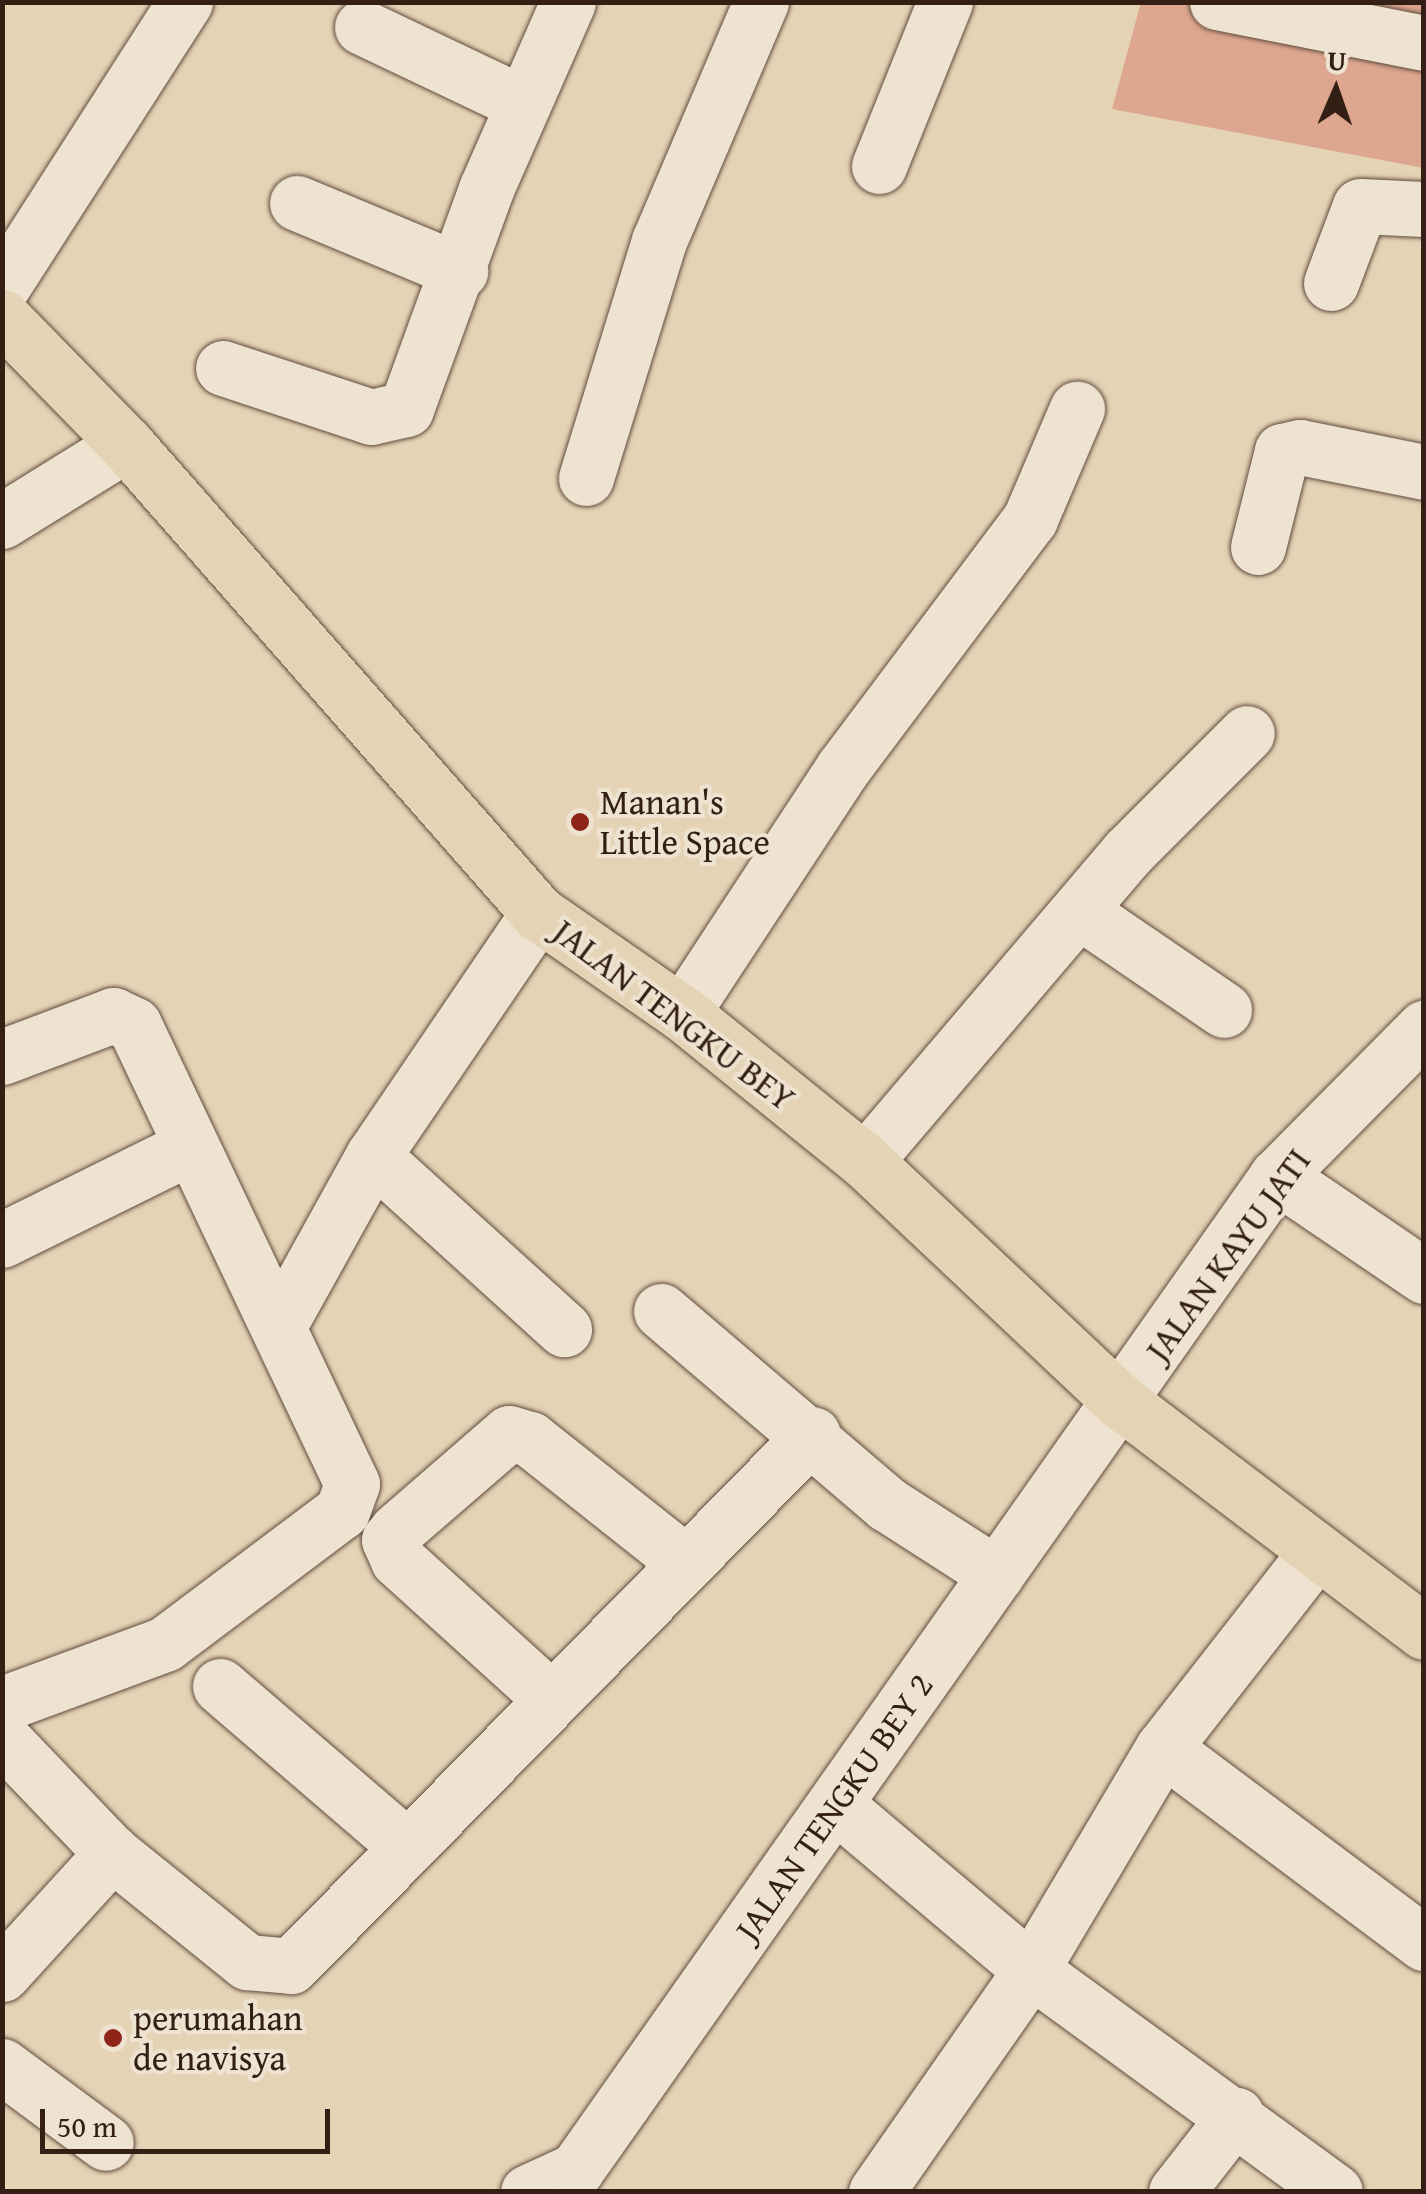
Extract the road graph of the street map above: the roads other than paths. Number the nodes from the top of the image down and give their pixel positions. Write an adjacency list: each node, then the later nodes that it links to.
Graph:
1 (185, 2): 14 (street)
2 (568, 2): 8 (street)
3 (762, 2): 20 (street)
4 (945, 2): 9 (street)
5 (1216, 2): 7 (street)
6 (362, 27): 8 (street)
7 (1424, 42)
8 (522, 103): 12 (street)
9 (879, 166)
10 (1421, 196): 13 (street)
11 (297, 203): 12 (street)
12 (460, 271): 16 (street)
13 (1331, 284)
14 (2, 288)
15 (2, 318): 18 (main road, JALAN TENGKU BEY)
16 (223, 368)
17 (1077, 408): 27 (street)
18 (126, 444): 21 (street); 24 (main road, JALAN TENGKU BEY)
19 (1424, 472): 22 (street)
20 (586, 478)
21 (2, 521)
22 (1258, 547)
23 (1247, 733): 25 (street)
24 (538, 913): 27 (main road, JALAN TENGKU BEY); 31 (street)
25 (1082, 913): 26 (street); 32 (street)
26 (1224, 1010)
27 (682, 1013): 32 (main road, JALAN TENGKU BEY)
28 (1424, 1028): 33 (street, JALAN KAYU JATI)
29 (2, 1057): 30 (street)
30 (190, 1147): 34 (street); 37 (street)
31 (373, 1156): 37 (street); 38 (street)
32 (865, 1161): 39 (main road, JALAN TENGKU BEY)
33 (1278, 1176): 35 (street); 39 (street, JALAN KAYU JATI)
34 (2, 1240)
35 (1424, 1276)
36 (660, 1311): 40 (street)
37 (282, 1320): 47 (street)
38 (564, 1329)
39 (1121, 1402): 41 (main road, JALAN TENGKU BEY); 43 (street, JALAN TENGKU BEY 2)
40 (812, 1434): 42 (street); 43 (street)
41 (1314, 1555): 44 (main road, JALAN TENGKU BEY); 49 (street)
42 (684, 1562): 46 (street); 46 (street)
43 (996, 1574): 50 (street, JALAN TENGKU BEY 2)
44 (1424, 1632)
45 (220, 1686): 51 (street)
46 (548, 1697): 51 (street)
47 (2, 1704)
48 (2, 1738): 52 (street)
49 (1163, 1748): 53 (street); 54 (street)
50 (837, 1806): 54 (street); 59 (street, JALAN TENGKU BEY 2)
51 (406, 1846): 52 (street)
52 (112, 1852): 55 (street)
53 (1424, 1943)
54 (1030, 1970): 57 (street); 60 (street)
55 (2, 1974)
56 (2, 2066): 58 (street)
57 (1236, 2115): 61 (street); 62 (street)
58 (106, 2143)
59 (569, 2184)
60 (876, 2192)
61 (1176, 2192)
62 (1335, 2192)

